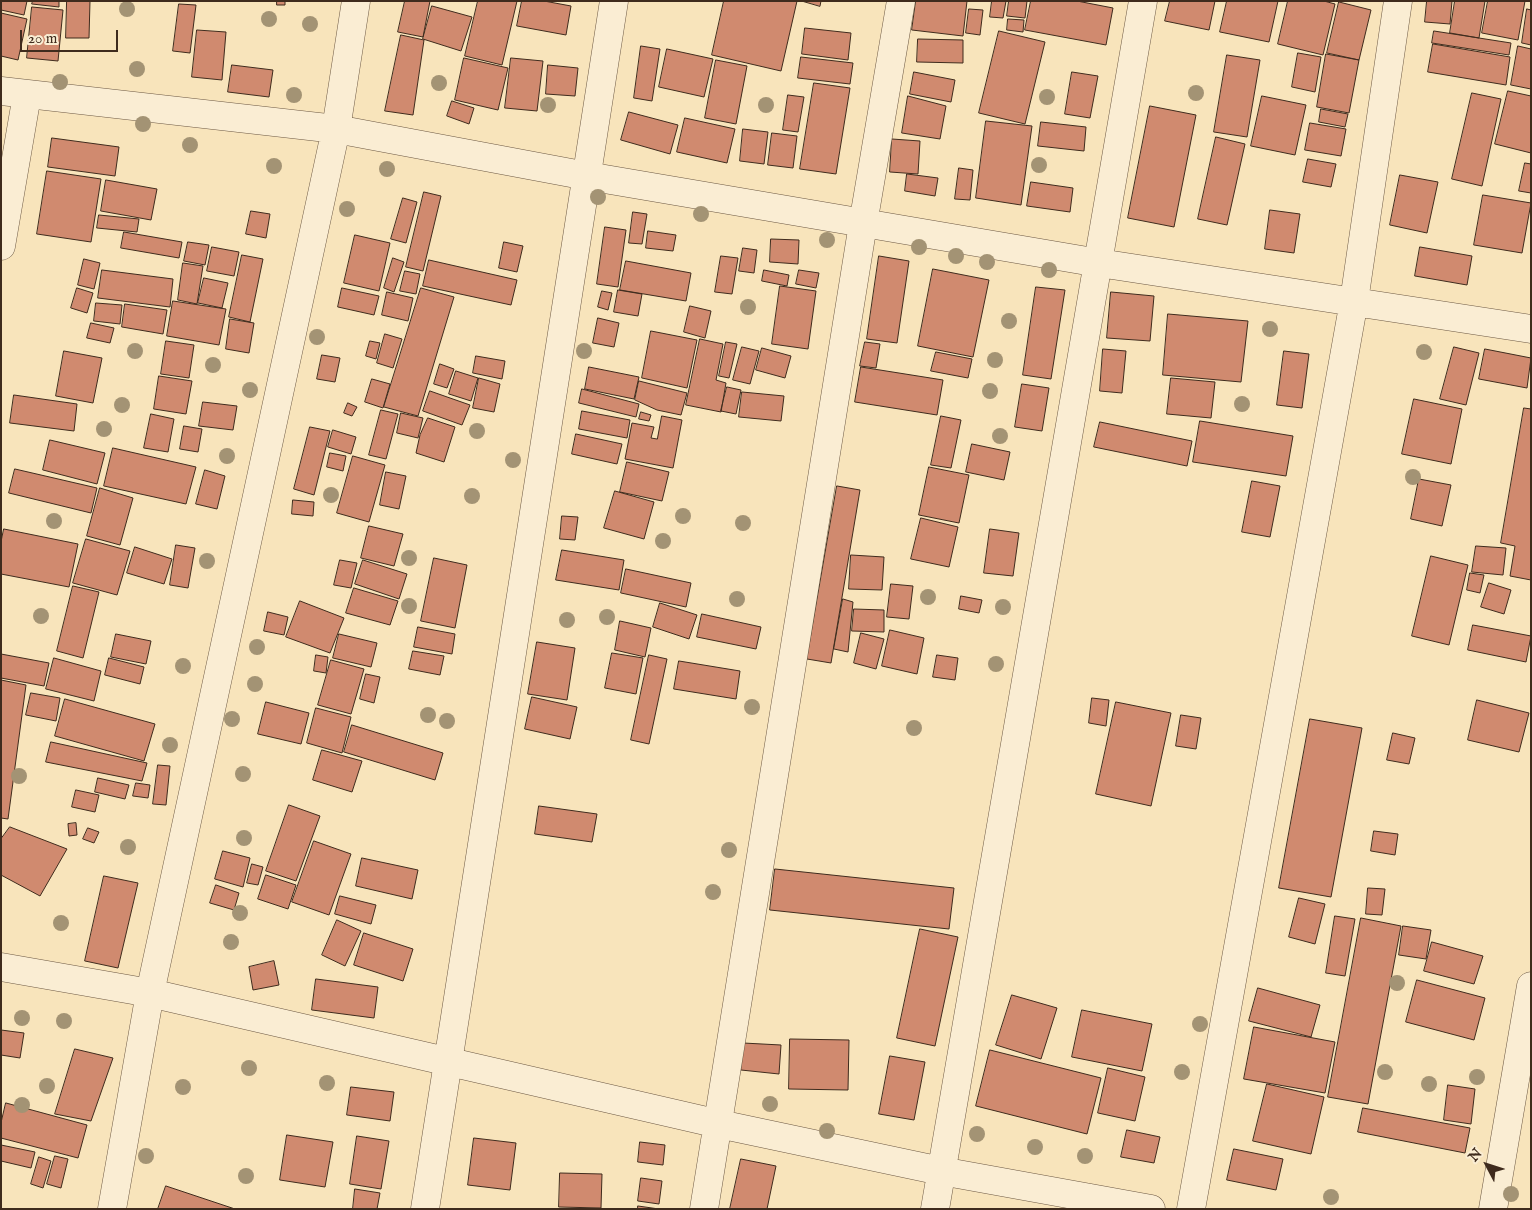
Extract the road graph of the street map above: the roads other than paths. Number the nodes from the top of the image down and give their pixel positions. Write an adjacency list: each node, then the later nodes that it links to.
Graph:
1 (356, 1): 7 (street)
2 (614, 1): 8 (street)
3 (901, 1): 9 (street)
4 (1143, 1): 11 (street)
5 (1398, 1): 12 (street)
6 (14, 93): 7 (street); 10 (street)
7 (336, 129): 8 (street); 16 (street)
8 (587, 176): 9 (street); 17 (street)
9 (863, 224): 11 (street); 18 (street)
10 (1, 246)
11 (1099, 263): 12 (street); 19 (street)
12 (1354, 301): 13 (street); 25 (street)
13 (1531, 329)
14 (1, 967): 16 (street)
15 (1531, 986): 26 (street)
16 (150, 993): 17 (street); 20 (street)
17 (447, 1062): 18 (street); 21 (street)
18 (719, 1124): 19 (street); 22 (street)
19 (941, 1171): 23 (street); 24 (street)
20 (112, 1209)
21 (425, 1209)
22 (704, 1209)
23 (935, 1209)
24 (1151, 1209)
25 (1191, 1209)
26 (1493, 1209)

